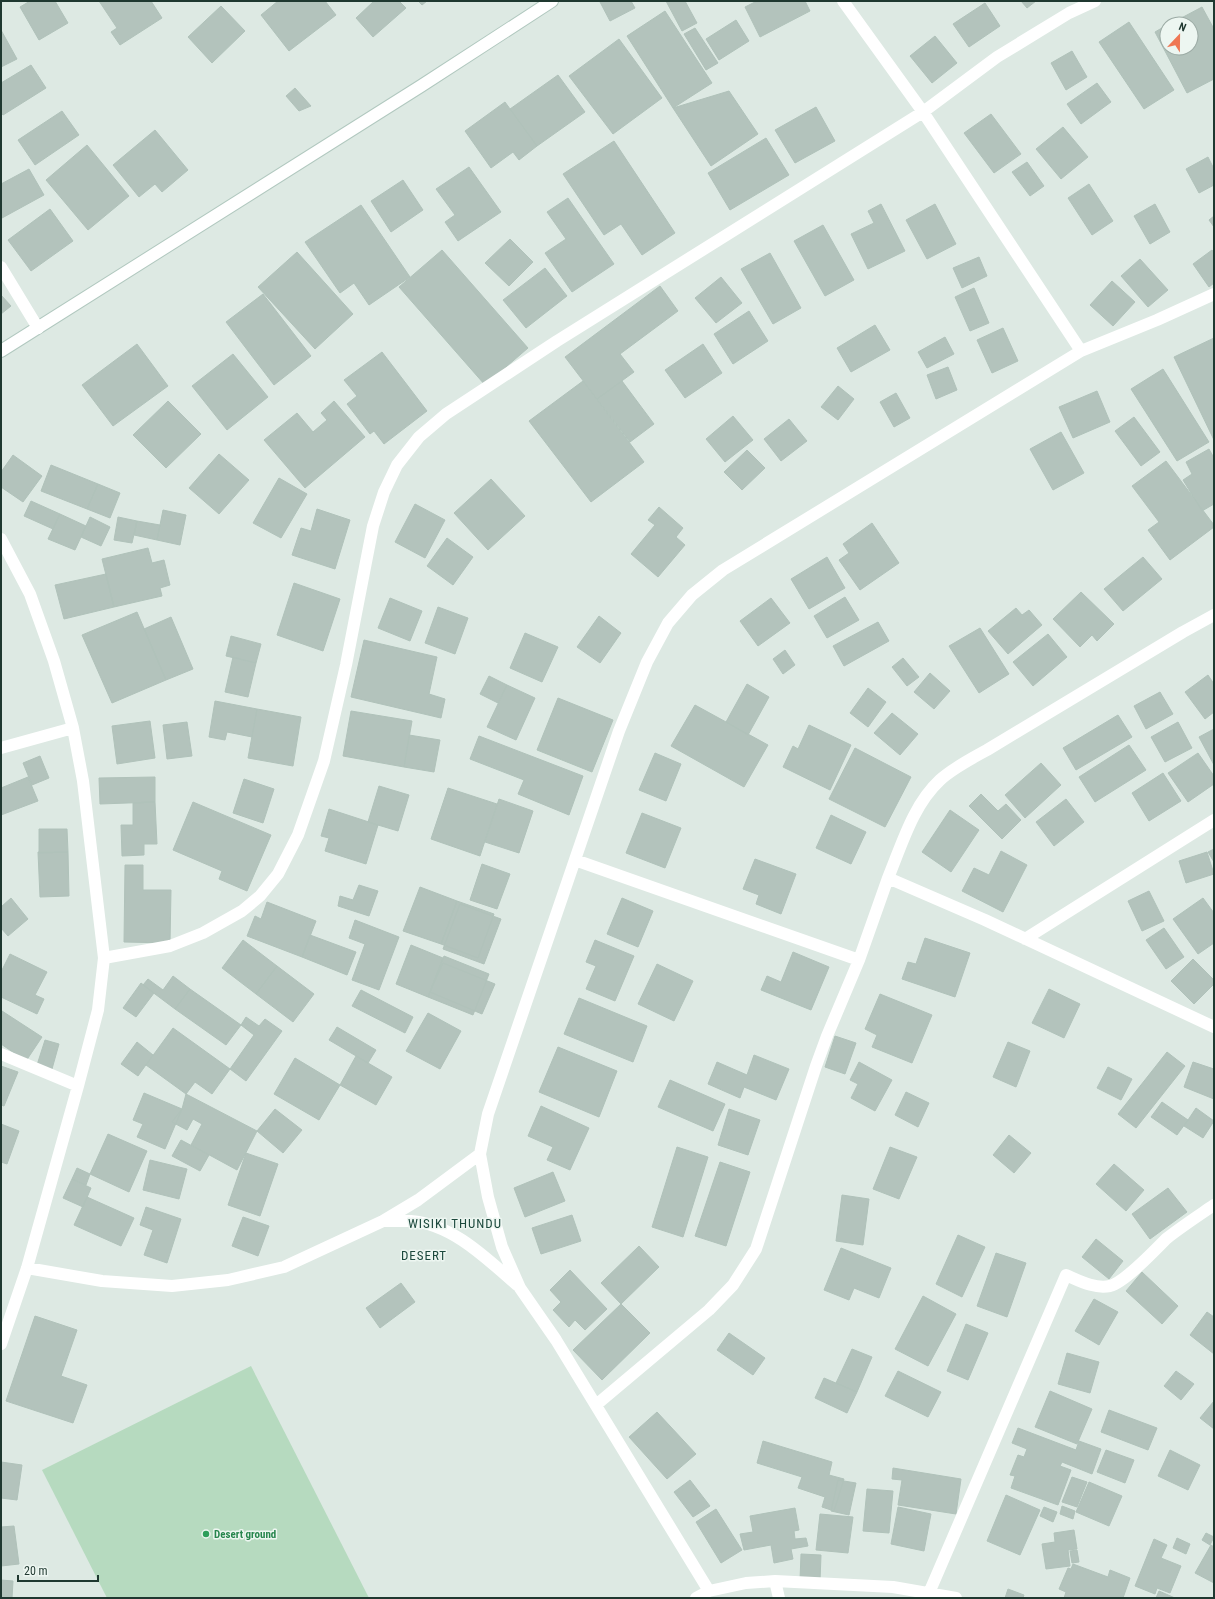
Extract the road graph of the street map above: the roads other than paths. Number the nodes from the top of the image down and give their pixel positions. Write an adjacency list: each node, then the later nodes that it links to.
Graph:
1 (552, 1): 7 (street)
2 (843, 1): 4 (street)
3 (1096, 1): 4 (street)
4 (923, 112): 9 (street); 18 (street)
5 (1, 268): 7 (street)
6 (1214, 294): 9 (street)
7 (38, 328): 8 (street)
8 (1, 351)
9 (1081, 351): 15 (street)
10 (1, 539): 12 (street)
11 (1214, 615): 16 (street)
12 (73, 728): 13 (street); 18 (street)
13 (1, 748)
14 (1214, 820): 17 (street)
15 (575, 860): 19 (street); 23 (street)
16 (888, 878): 17 (street); 19 (street)
17 (1025, 939): 20 (street)
18 (104, 958): 22 (street)
19 (859, 960): 29 (street)
20 (1214, 1027)
21 (1, 1054): 22 (street)
22 (78, 1086): 26 (street)
23 (480, 1154): 25 (street); 27 (street)
24 (1214, 1206): 32 (street)
25 (383, 1221): 26 (street); 27 (street)
26 (27, 1268): 28 (street)
27 (520, 1288): 29 (street)
28 (1, 1344)
29 (596, 1404): 31 (street)
30 (775, 1581): 31 (street); 32 (street); 34 (street)
31 (709, 1591): 33 (street)
32 (929, 1593): 35 (street)
33 (696, 1598)
34 (779, 1598)
35 (956, 1598)

